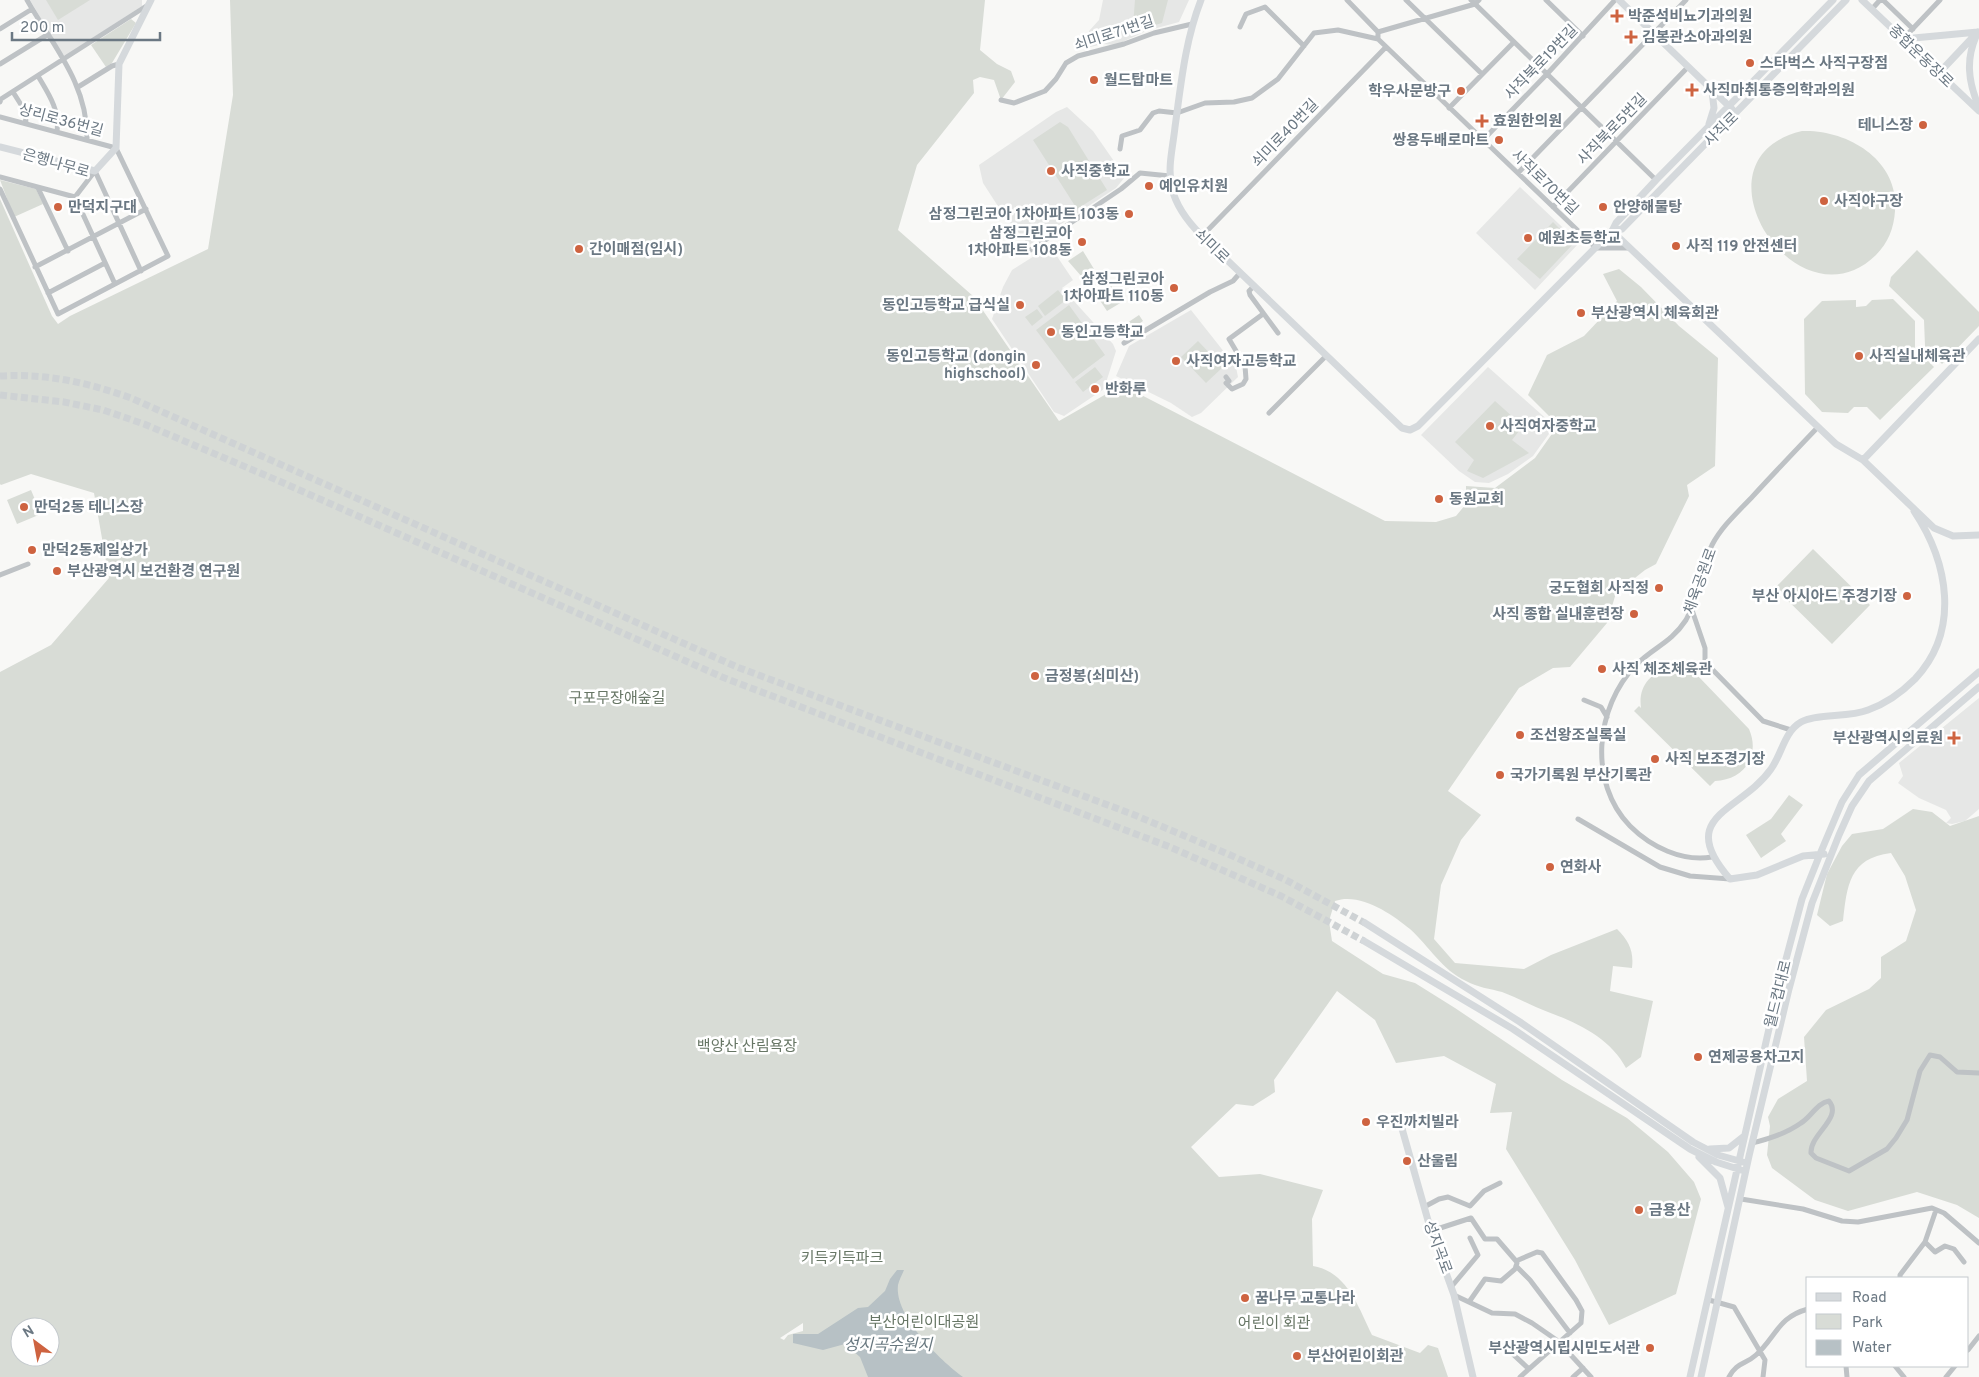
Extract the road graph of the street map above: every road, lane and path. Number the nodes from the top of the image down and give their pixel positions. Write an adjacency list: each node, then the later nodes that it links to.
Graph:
1 (27, 0): 16 (street)
2 (1201, 0): 19 (main road, 쇠미로)
3 (1347, 0): 24 (street)
4 (1406, 0): 18 (street)
5 (1546, 0): 27 (street)
6 (1615, 0): 27 (street, 사직북로19번길)
7 (1619, 0): 25 (main road)
8 (1686, 0): 25 (street)
9 (1833, 0): 48 (main road, 사직로)
10 (1846, 0): 54 (main road, 사직로)
11 (1862, 0): 17 (main road, 종합운동장로)
12 (1881, 0): 17 (street); 22 (street)
13 (1940, 0): 22 (street)
14 (1475, 1): 18 (street); 30 (street)
15 (150, 2): 33 (street); 35 (main road)
16 (32, 9): 21 (street); 26 (street)
17 (1872, 9): 29 (main road, 종합운동장로)
18 (1424, 18): 24 (street); 38 (street)
19 (1192, 24): 47 (street, 쇠미로71번길); 53 (main road, 쇠미로)
20 (1240, 27): 31 (street)
21 (0, 29)
22 (1913, 29): 29 (street)
23 (1978, 31): 29 (main road); 37 (main road); 43 (main road)
24 (1378, 32): 28 (street)
25 (1653, 33): 36 (main road); 51 (street)
26 (47, 35): 33 (street); 34 (street)
27 (1583, 36): 39 (street, 사직북로19번길)
28 (1378, 39): 31 (street); 32 (street, 사직로70번길)
29 (1903, 39): 37 (main road, 종합운동장로)
30 (1514, 42): 38 (street); 39 (street)
31 (1304, 46): 53 (street)
32 (1386, 47): 50 (street, 사직로70번길); 77 (street, 쇠미로40번길)
33 (63, 60): 40 (street); 41 (street)
34 (0, 64)
35 (120, 64): 41 (street); 63 (main road)
36 (1688, 67): 42 (main road); 61 (street, 사직북로5번길)
37 (1939, 73): 52 (main road, 종합운동장로)
38 (1482, 74): 50 (street)
39 (1547, 74): 51 (street); 60 (street, 사직북로19번길)
40 (38, 76): 44 (street); 57 (street)
41 (78, 87): 59 (street)
42 (1712, 90): 48 (main road); 58 (main road)
43 (1972, 91): 45 (street, 종합운동장로); 49 (main road)
44 (13, 92): 46 (street); 56 (street)
45 (1979, 98)
46 (0, 100)
47 (1001, 100)
48 (1729, 106): 54 (main road); 58 (main road, 사직로)
49 (1979, 107)
50 (1449, 108): 60 (street, 사직로70번길)
51 (1582, 108): 61 (street); 66 (street)
52 (1979, 111)
53 (1177, 113): 64 (street); 67 (main road, 쇠미로)
54 (1736, 113): 76 (main road, 사직로)
55 (0, 117): 56 (street, 상리로36번길)
56 (26, 124): 57 (street, 상리로36번길)
57 (57, 131): 59 (street, 상리로36번길)
58 (1704, 131): 69 (main road, 사직로)
59 (87, 139): 63 (street, 상리로36번길)
60 (1483, 140): 66 (street, 사직로70번길)
61 (1617, 142): 69 (street); 73 (street, 사직북로5번길)
62 (0, 147): 65 (main road, 은행나무로)
63 (116, 148): 65 (main road); 74 (street)
64 (1120, 149)
65 (95, 171): 72 (street); 75 (street, 은행나무로)
66 (1518, 173): 73 (street, 사직로70번길)
67 (1170, 176): 77 (main road, 쇠미로); 82 (street)
68 (0, 177): 70 (street)
69 (1656, 180): 76 (main road, 사직로)
70 (38, 188): 72 (street); 81 (street)
71 (0, 189): 84 (street)
72 (75, 197): 78 (street)
73 (1553, 207): 79 (street, 사직로70번길)
74 (146, 209): 75 (street); 85 (street)
75 (119, 224): 78 (street); 85 (street, 은행나무로)
76 (1612, 231): 79 (main road, 사직로); 80 (main road)
77 (1202, 236): 86 (main road, 쇠미로)
78 (93, 237): 81 (street); 83 (street)
79 (1596, 248): 80 (street); 98 (main road, 사직로)
80 (1630, 248): 97 (main road)
81 (68, 251): 84 (street)
82 (1029, 251)
83 (105, 263): 87 (street); 89 (street)
84 (35, 268): 89 (street)
85 (141, 271): 87 (street)
86 (1240, 273): 88 (main road, 쇠미로); 93 (street)
87 (115, 284): 89 (street)
88 (1254, 286): 90 (street); 94 (main road, 쇠미로)
89 (48, 293)
90 (1263, 314): 91 (street); 95 (street)
91 (1278, 333)
92 (1979, 339): 99 (main road)
93 (1124, 342)
94 (1326, 356): 96 (street); 98 (main road, 쇠미로)
95 (1226, 377)
96 (1269, 413)
97 (1818, 427): 99 (main road); 104 (street, 체육공원로)
98 (1402, 428)
99 (1863, 460): 100 (main road)
100 (1914, 511): 101 (main road); 109 (main road)
101 (1979, 535)
102 (28, 564): 103 (street)
103 (0, 575)
104 (1692, 610): 108 (street, 체육공원로); 109 (street)
105 (1979, 672): 111 (main road, 월드컵대로)
106 (1979, 687): 112 (main road, 월드컵대로)
107 (1584, 700): 108 (street)
108 (1607, 717): 113 (street, 체육공원로)
109 (1791, 730): 113 (main road)
110 (1578, 819): 114 (street)
111 (1820, 854): 112 (main road); 114 (main road); 119 (main road, 월드컵대로)
112 (1831, 855): 120 (main road, 월드컵대로)
113 (1712, 857): 114 (main road)
114 (1730, 879)
115 (1366, 923): 122 (main road)
116 (1364, 940): 121 (main road)
117 (1979, 1073): 120 (street)
118 (1399, 1118): 127 (main road, 성지곡로)
119 (1744, 1137): 122 (main road); 123 (main road, 월드컵대로)
120 (1752, 1143): 124 (main road, 월드컵대로)
121 (1690, 1149): 123 (main road); 129 (main road)
122 (1706, 1149): 123 (main road)
123 (1738, 1165): 124 (main road); 129 (main road, 월드컵대로)
124 (1747, 1168): 126 (main road, 월드컵대로)
125 (1500, 1183): 127 (street)
126 (1741, 1199): 128 (street); 141 (main road, 월드컵대로)
127 (1424, 1207): 130 (main road, 성지곡로)
128 (1936, 1210): 132 (street); 133 (street)
129 (1728, 1211): 139 (main road, 월드컵대로)
130 (1431, 1231): 135 (street); 137 (main road, 성지곡로)
131 (1470, 1238): 137 (street)
132 (1925, 1242): 134 (street); 136 (street)
133 (1979, 1243)
134 (1964, 1262)
135 (1517, 1264): 140 (street); 143 (street); 143 (street)
136 (1900, 1277)
137 (1452, 1286): 138 (main road, 성지곡로)
138 (1454, 1295): 140 (street); 153 (main road, 성지곡로)
139 (1709, 1300): 141 (street); 157 (main road, 월드컵대로)
140 (1469, 1302): 145 (street)
141 (1719, 1303): 148 (street); 158 (main road, 월드컵대로)
142 (1806, 1311): 148 (street)
143 (1570, 1333): 145 (street)
144 (1979, 1336): 147 (street)
145 (1558, 1341): 151 (street); 152 (street)
146 (1504, 1346): 152 (street)
147 (1969, 1349)
148 (1760, 1352): 159 (street); 160 (street)
149 (1896, 1367): 161 (street)
150 (1954, 1367): 162 (street)
151 (1582, 1368): 155 (street); 156 (street)
152 (1529, 1369): 154 (street)
153 (1473, 1377)
154 (1521, 1377)
155 (1573, 1377)
156 (1591, 1377)
157 (1690, 1377)
158 (1701, 1377)
159 (1729, 1377)
160 (1763, 1377)
161 (1904, 1377)
162 (1946, 1377)

